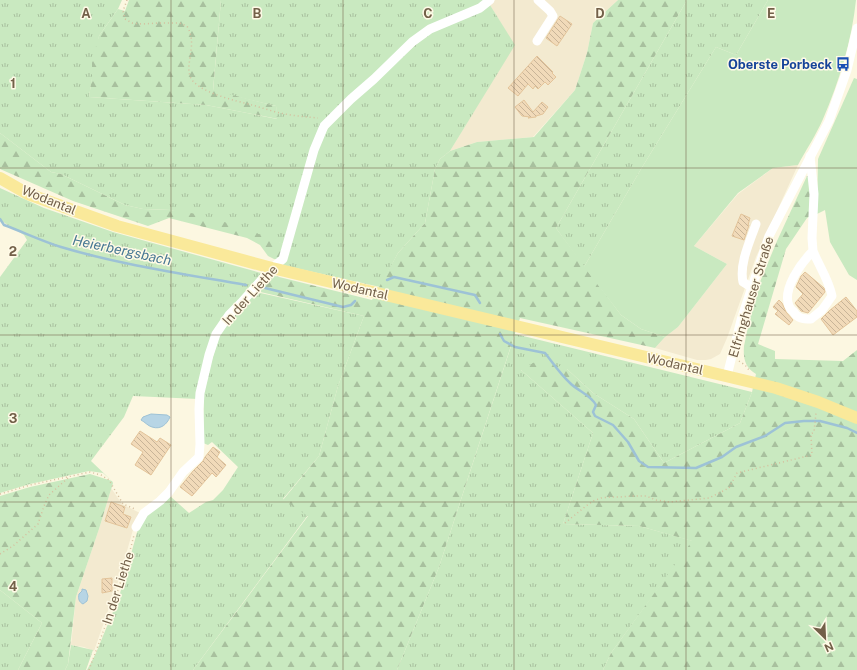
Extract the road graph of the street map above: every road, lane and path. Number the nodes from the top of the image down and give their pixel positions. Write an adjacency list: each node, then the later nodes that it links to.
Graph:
1 (127, 0): 6 (path)
2 (490, 0): 6 (street, In der Liethe)
3 (538, 0): 5 (street)
4 (857, 28): 7 (street, Elfringhauser Straße)
5 (537, 41)
6 (330, 120): 11 (street, In der Liethe)
7 (810, 156): 10 (street); 12 (street, Elfringhauser Straße)
8 (0, 178): 11 (main road, Wodantal)
9 (756, 224): 12 (street)
10 (813, 251): 10 (street)
11 (272, 268): 13 (main road, Wodantal); 18 (street, In der Liethe)
12 (751, 287): 13 (street, Elfringhauser Straße)
13 (728, 376): 14 (main road, Elfringhauser Straße)
14 (818, 402): 15 (main road, Elfringhauser Straße); 19 (path)
15 (857, 418)
16 (70, 476): 17 (path); 18 (path); 21 (path)
17 (0, 494)
18 (144, 513): 20 (street, In der Liethe)
19 (564, 523)
20 (136, 527): 22 (path, In der Liethe)
21 (0, 554)
22 (89, 670)

